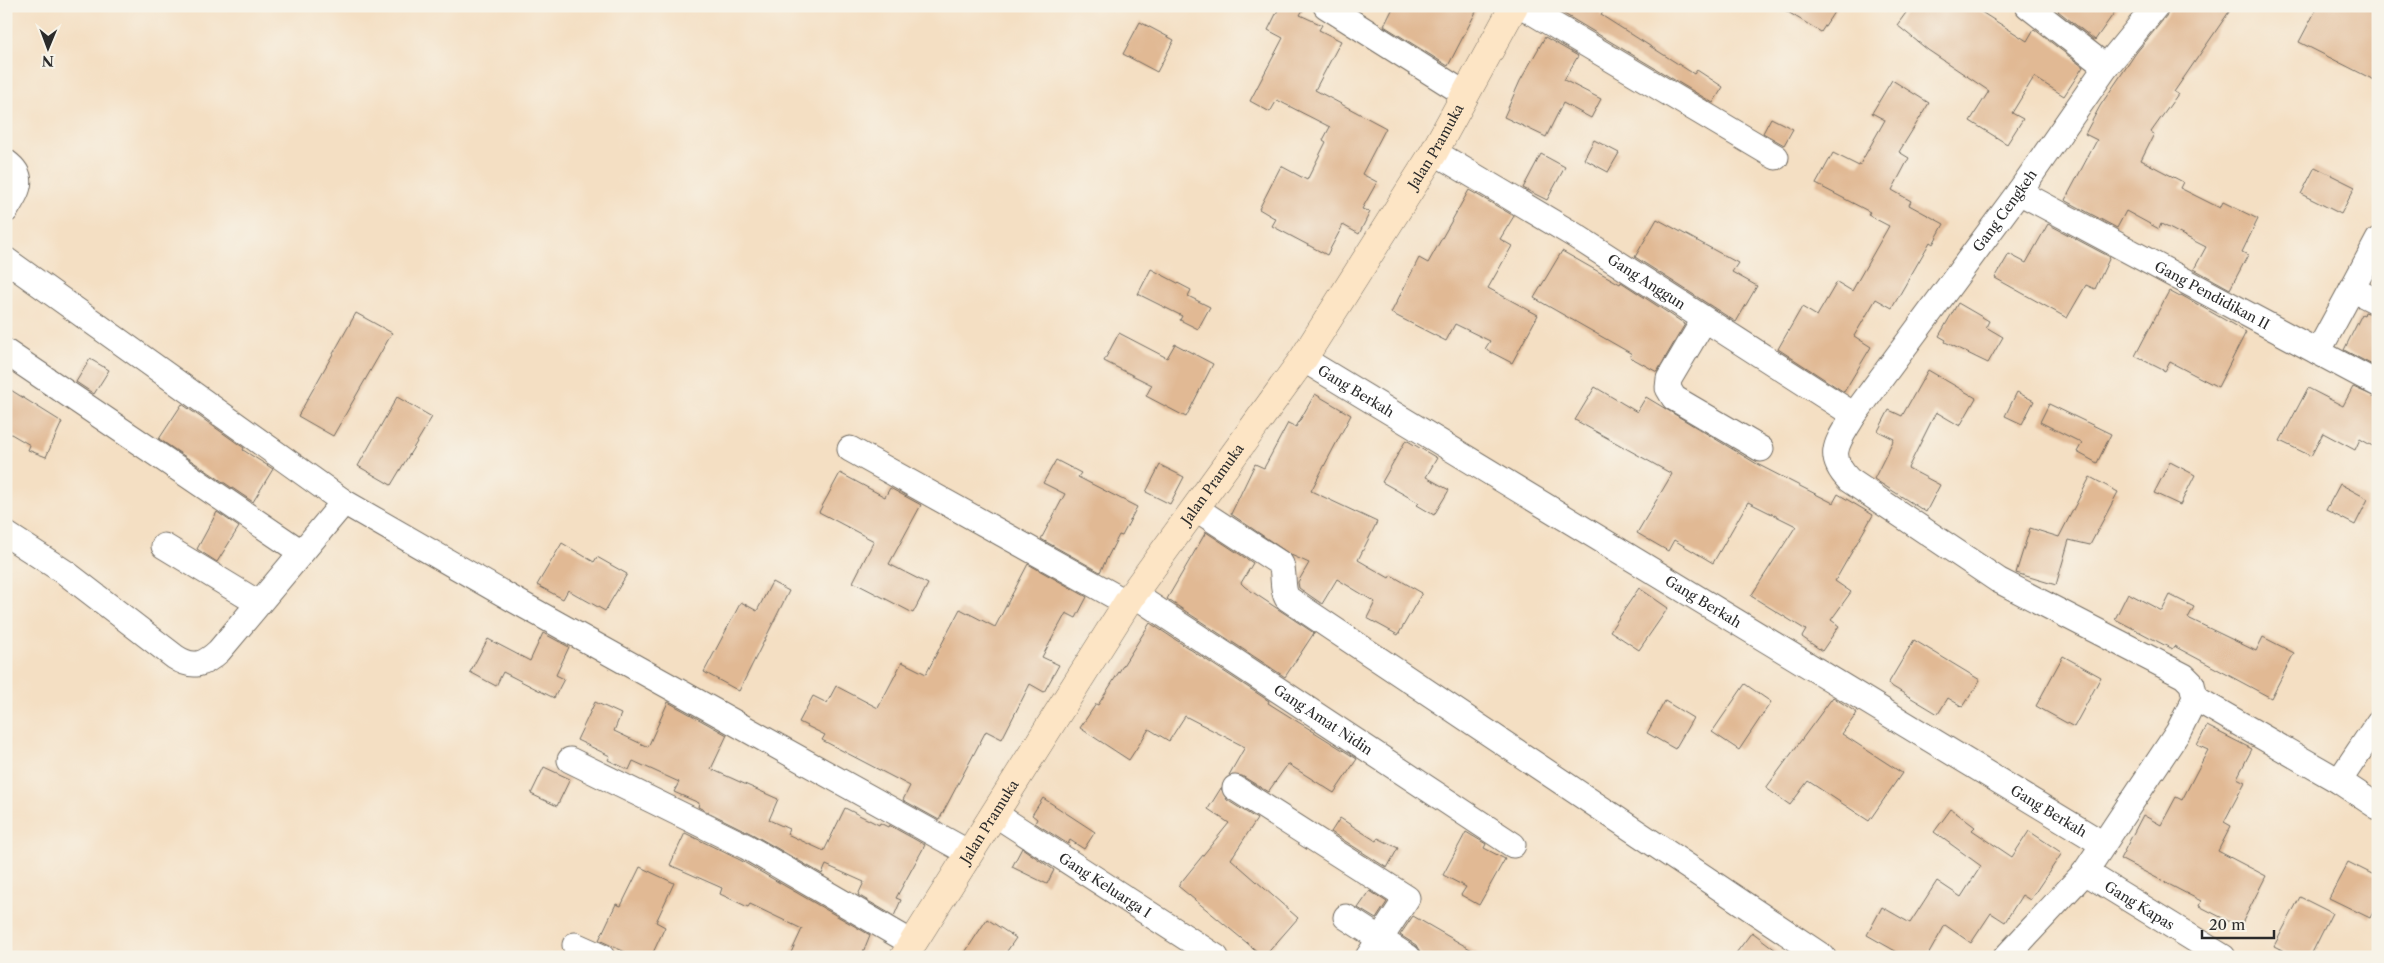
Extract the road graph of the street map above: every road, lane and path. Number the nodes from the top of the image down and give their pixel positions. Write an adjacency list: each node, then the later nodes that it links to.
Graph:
1 (1326, 6): 7 (street)
2 (1514, 6): 7 (street, Jalan Pramuka)
3 (1522, 6): 9 (street)
4 (2028, 6): 6 (street)
5 (2156, 6): 6 (street, Gang Cengkeh)
6 (2106, 67): 11 (street, Gang Cengkeh)
7 (1465, 94): 8 (street, Jalan Pramuka)
8 (1434, 152): 17 (street, Gang Anggun); 20 (street, Jalan Pramuka)
9 (1776, 157)
10 (6, 162): 12 (street)
11 (2018, 192): 19 (street, Gang Pendidikan II); 22 (street, Gang Cengkeh)
12 (6, 210)
13 (2378, 240): 15 (street)
14 (6, 260): 25 (street)
15 (2352, 290): 16 (street); 19 (street)
16 (2378, 302)
17 (1704, 320): 22 (street, Gang Anggun); 24 (street)
18 (6, 352): 29 (street)
19 (2318, 352): 21 (street, Gang Pendidikan II)
20 (1303, 359): 26 (street, Jalan Pramuka); 39 (street, Gang Berkah)
21 (2378, 384)
22 (1854, 415): 32 (street, Gang Cengkeh)
23 (850, 449): 30 (street, Gang Amat Nidin)
24 (1761, 449)
25 (344, 502): 29 (street); 41 (street)
26 (1195, 508): 30 (street, Jalan Pramuka); 50 (street)
27 (6, 534): 31 (street)
28 (164, 546): 31 (street)
29 (301, 552): 31 (street)
30 (1130, 599): 38 (street, Jalan Pramuka); 40 (street, Gang Amat Nidin)
31 (258, 603)
32 (2195, 698): 35 (street); 39 (street)
33 (2378, 723): 35 (street)
34 (570, 760): 46 (street)
35 (2339, 781): 37 (street)
36 (1235, 788): 45 (street)
37 (2378, 807)
38 (995, 814): 41 (street, Jalan Pramuka); 48 (street, Gang Keluarga I)
39 (2103, 844): 42 (street)
40 (1513, 845)
41 (969, 853): 46 (street, Jalan Pramuka)
42 (2085, 872): 51 (street); 52 (street, Gang Kapas)
43 (1346, 917): 45 (street)
44 (575, 945): 47 (street)
45 (1375, 948): 49 (street)
46 (908, 950)
47 (602, 957)
48 (1216, 957)
49 (1408, 957)
50 (1823, 957)
51 (2006, 957)
52 (2223, 957)

